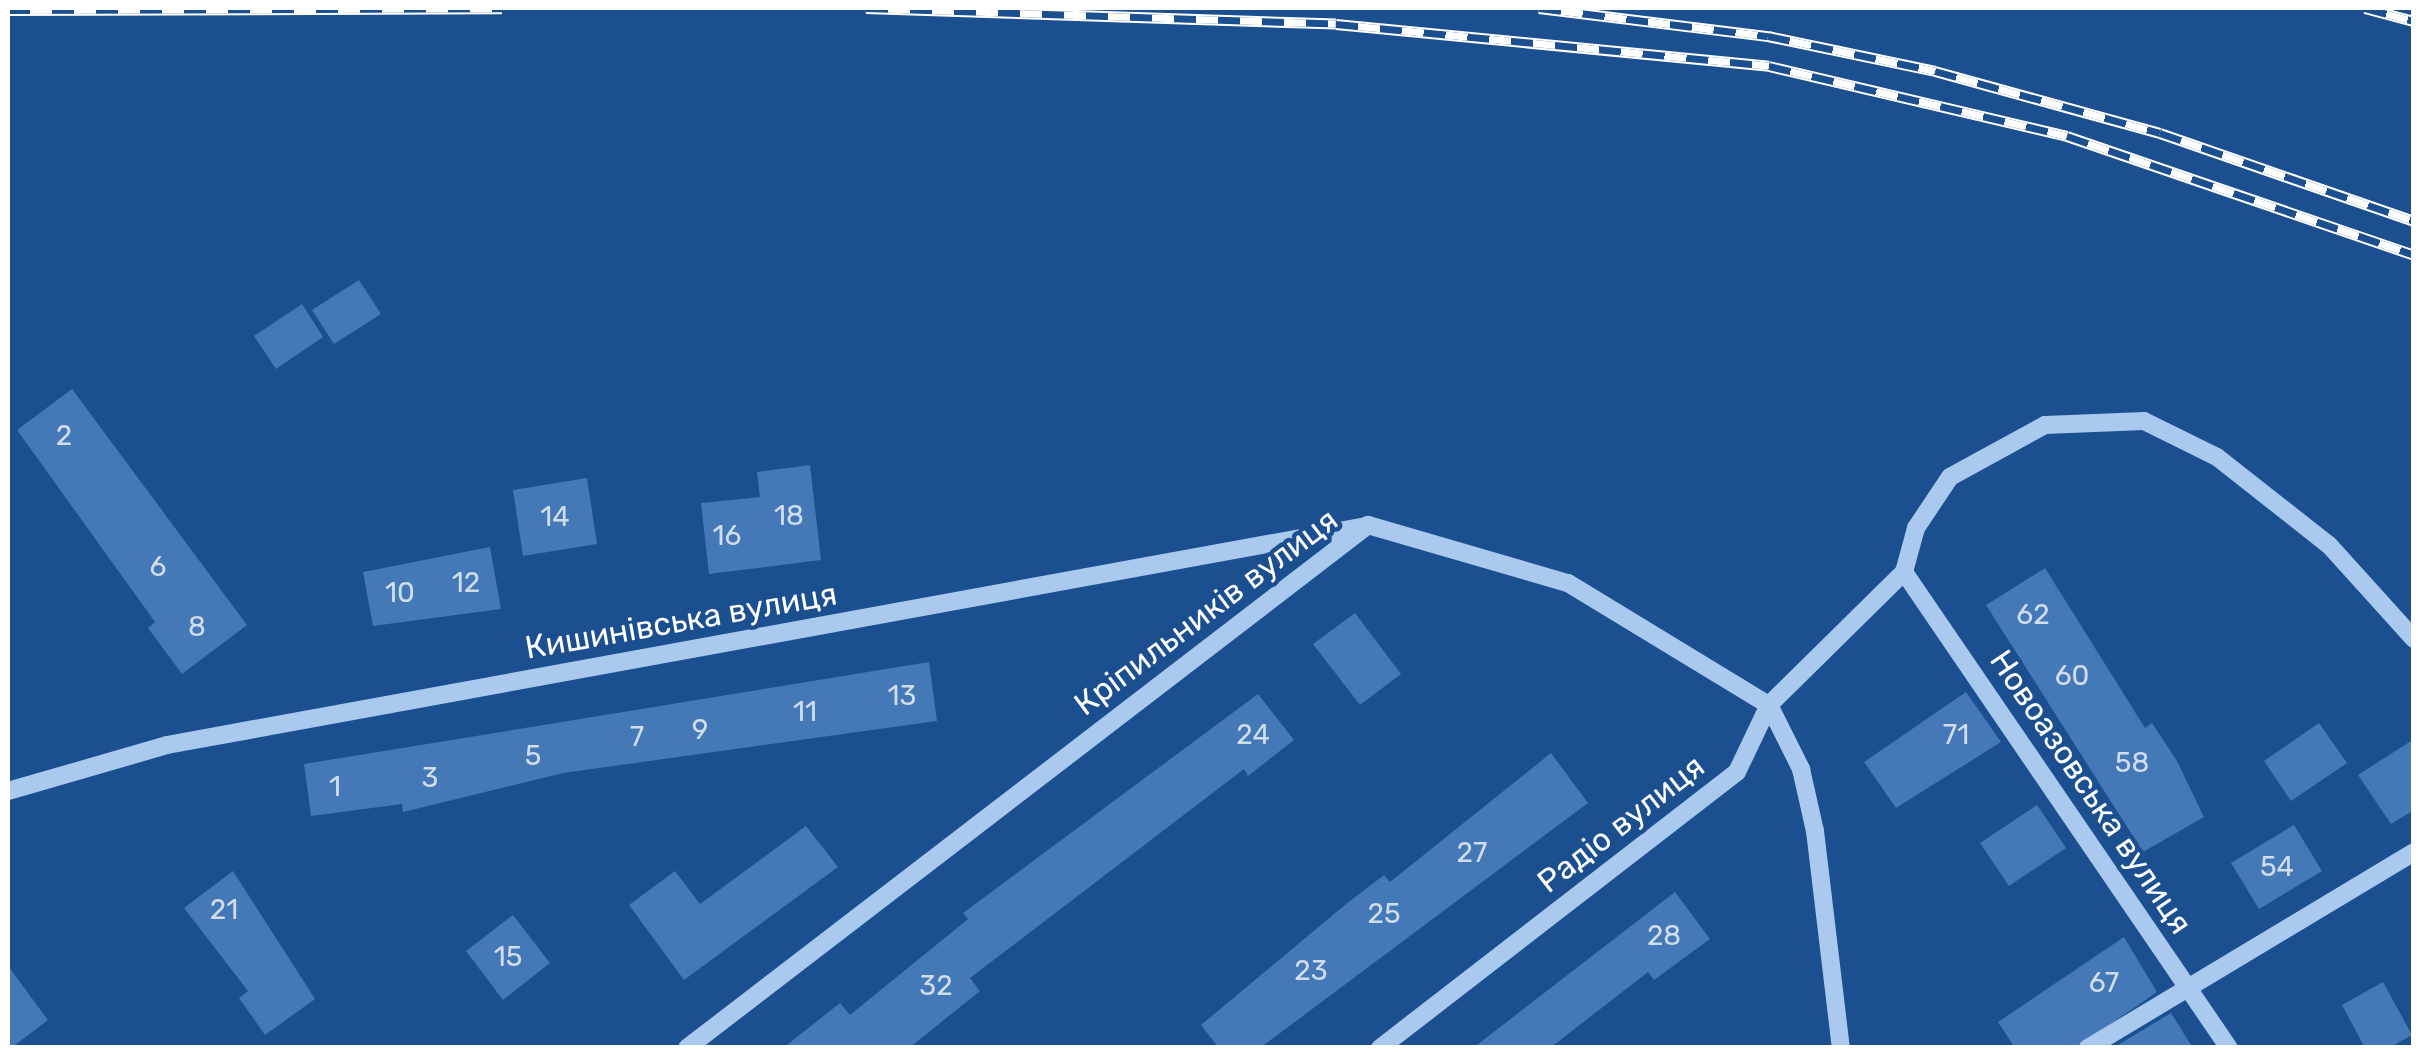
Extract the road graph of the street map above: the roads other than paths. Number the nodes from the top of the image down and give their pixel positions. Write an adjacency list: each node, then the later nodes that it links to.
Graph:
1 (1368, 526): 4 (street, Кріпильників вулиця); 5 (street, Кишинівська вулиця); 8 (street, Кріпильників вулиця)
2 (1904, 572): 3 (street); 4 (street, Радіо вулиця); 7 (street, Новоазовська вулиця)
3 (2414, 639)
4 (1769, 705): 9 (street, Радіо вулиця); 10 (street)
5 (8, 792)
6 (2414, 852): 7 (street)
7 (2185, 982): 11 (street); 12 (street, Новоазовська вулиця)
8 (688, 1048)
9 (1380, 1048)
10 (1841, 1048)
11 (2088, 1048)
12 (2229, 1048)

